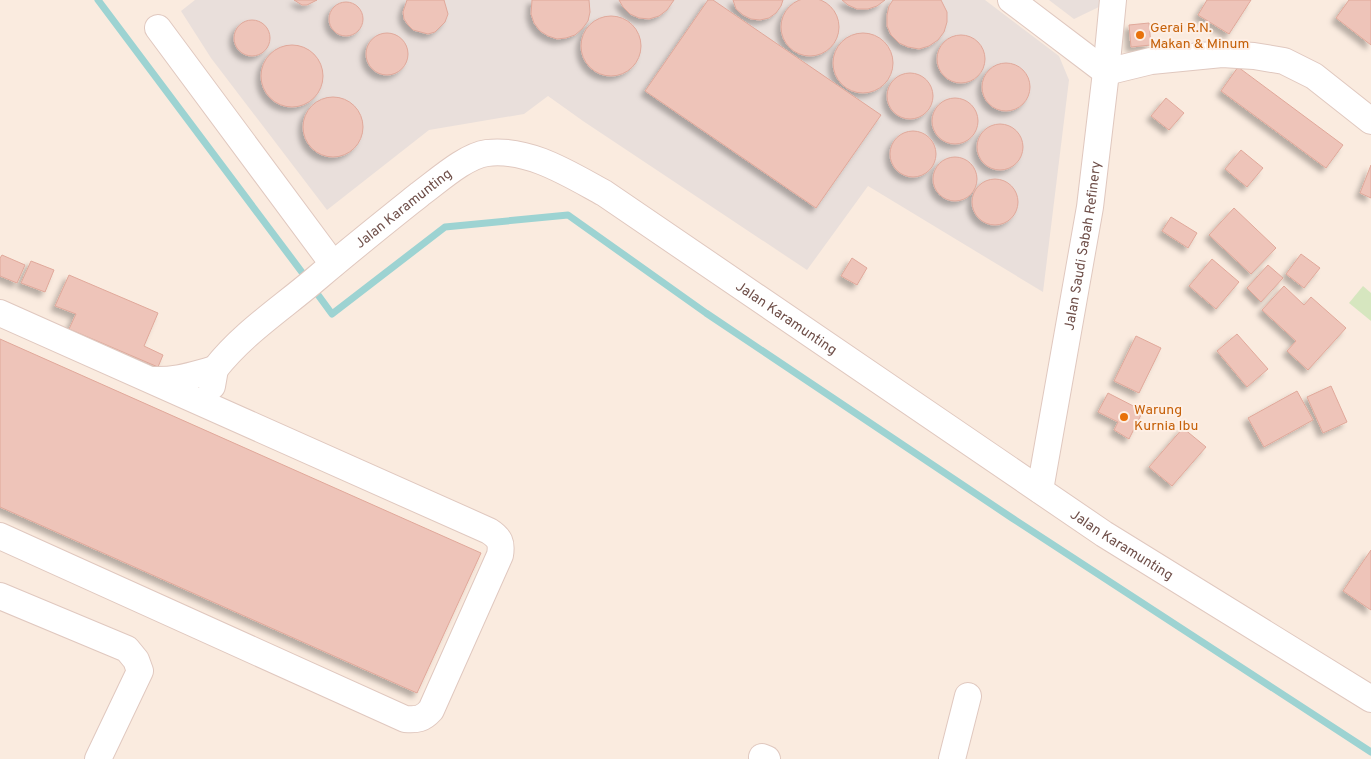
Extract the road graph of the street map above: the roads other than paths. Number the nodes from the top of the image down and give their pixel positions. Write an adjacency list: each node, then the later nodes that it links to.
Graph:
1 (1011, 0): 4 (street)
2 (1113, 0): 4 (street, Jalan Saudi Sabah Refinery)
3 (158, 28): 6 (street)
4 (1106, 72): 5 (street); 11 (street, Jalan Saudi Sabah Refinery)
5 (1371, 121)
6 (324, 272): 8 (street, Jalan Karamunting); 11 (street, Jalan Karamunting)
7 (0, 313): 9 (street)
8 (215, 369): 9 (street); 10 (street)
9 (149, 380): 10 (street)
10 (231, 416): 12 (street)
11 (1040, 490): 15 (street, Jalan Karamunting)
12 (0, 536)
13 (0, 596): 16 (street)
14 (968, 696): 17 (street)
15 (1371, 699)
16 (98, 759)
17 (952, 759)

